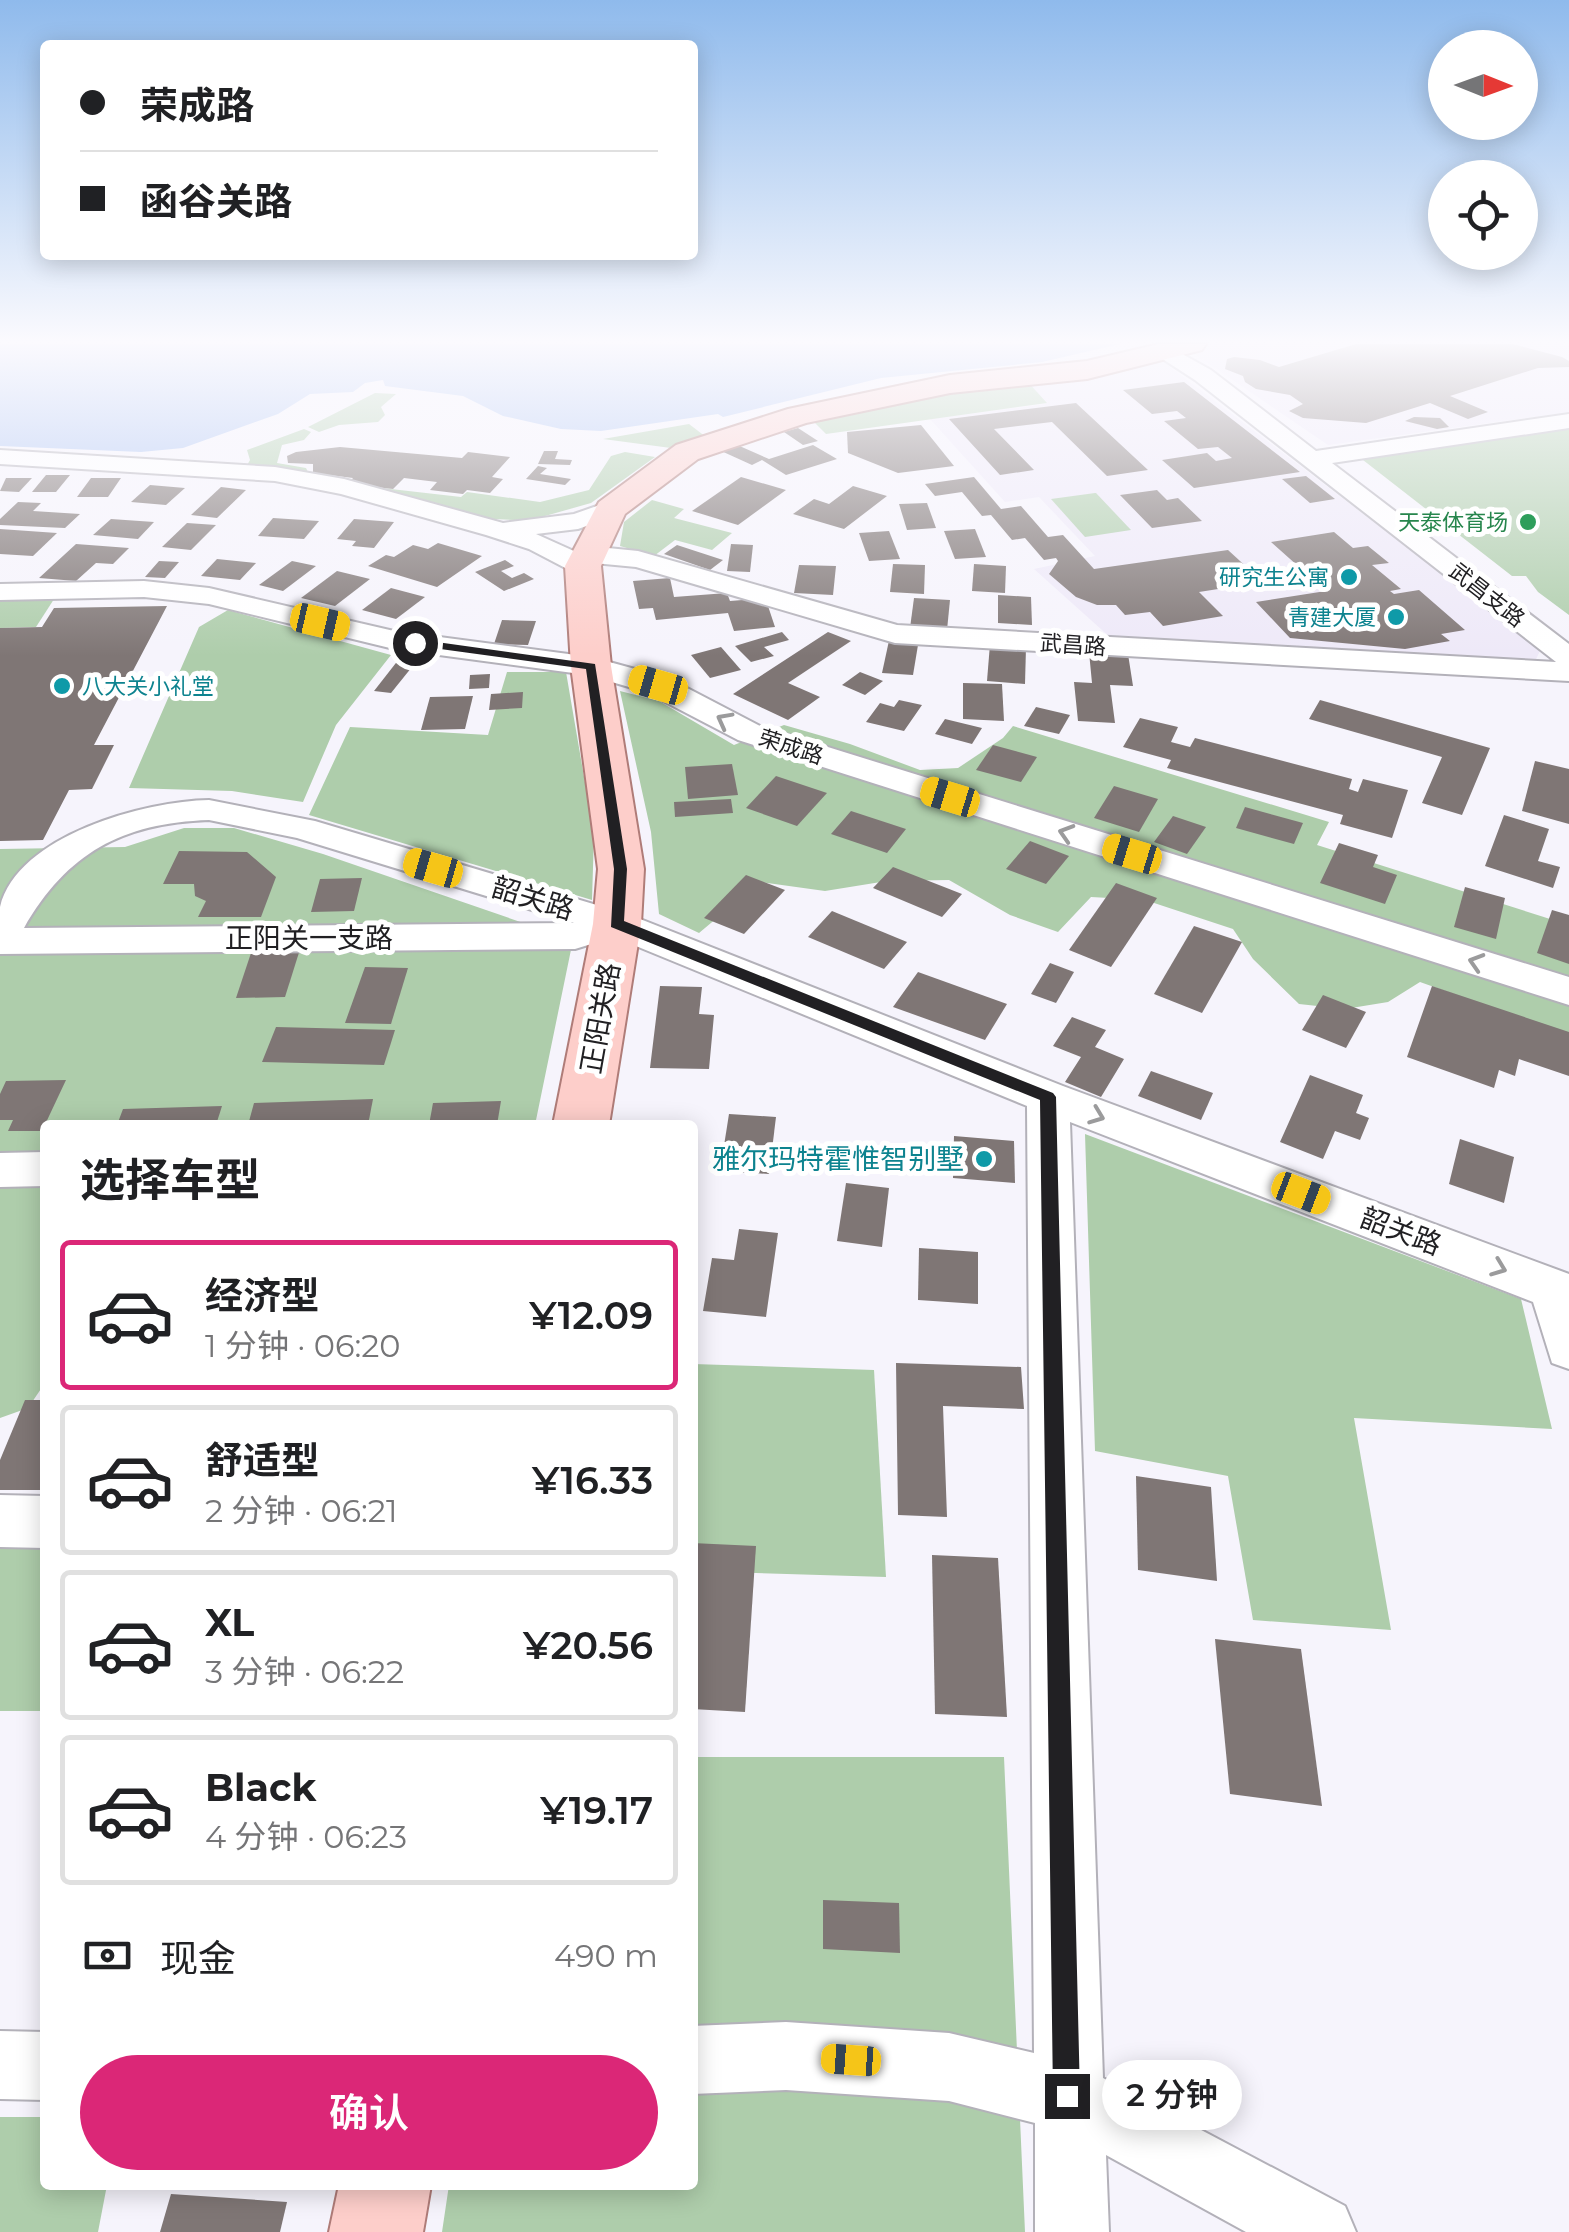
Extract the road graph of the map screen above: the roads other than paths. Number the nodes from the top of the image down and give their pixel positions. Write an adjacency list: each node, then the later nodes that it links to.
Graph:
1 (699, 448): 6 (main road)
2 (1302, 448): 5 (street, 武昌支路)
3 (1384, 448): 5 (street)
4 (0, 457): 7 (street)
5 (1315, 458): 10 (street, 武昌支路); 11 (street, 武昌支路)
6 (611, 509): 7 (street); 8 (main road)
7 (495, 529): 8 (street)
8 (586, 560): 12 (main road, 正阳关路); 13 (street, 武昌路)
9 (0, 592): 12 (street, 荣成路)
10 (1569, 636)
11 (1569, 658)
12 (591, 666): 14 (main road, 正阳关路); 16 (street, 荣成路, one-way to 12)
13 (1569, 672)
14 (616, 924): 15 (street, 正阳关一支路); 15 (street, 韶关路); 17 (street, 韶关路); 18 (main road, 正阳关路)
15 (5, 931)
16 (1569, 991)
17 (1048, 1097): 21 (street, 韶关路, one-way to 21); 28 (street)
18 (582, 1120)
19 (40, 1169): 20 (street)
20 (0, 1170)
21 (1562, 1292): 22 (street)
22 (1569, 1348)
23 (0, 1521): 24 (street)
24 (40, 1522)
25 (698, 2060): 28 (street)
26 (0, 2065): 27 (street)
27 (40, 2066)
28 (1067, 2096): 31 (street); 32 (street)
29 (384, 2190): 30 (main road)
30 (376, 2232)
31 (1072, 2232)
32 (1319, 2232)

